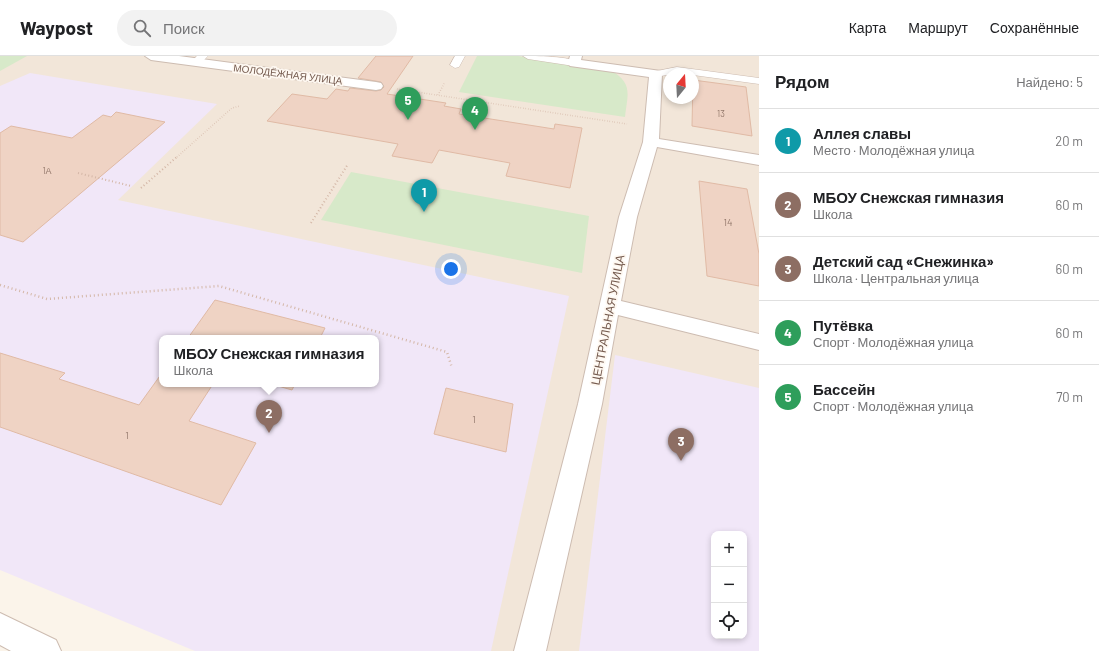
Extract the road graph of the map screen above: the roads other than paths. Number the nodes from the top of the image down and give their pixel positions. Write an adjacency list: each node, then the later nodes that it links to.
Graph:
1 (151, 56): 4 (street, МОЛОДЁЖНАЯ УЛИЦА)
2 (528, 56): 5 (lane)
3 (676, 56): 6 (lane)
4 (199, 59): 11 (street, МОЛОДЁЖНАЯ УЛИЦА)
5 (575, 59): 9 (street)
6 (677, 68)
7 (663, 73): 9 (lane)
8 (699, 73): 10 (lane)
9 (656, 74): 12 (street, ЦЕНТРАЛЬНАЯ УЛИЦА)
10 (759, 81)
11 (376, 86)
12 (652, 135): 13 (street); 14 (street, ЦЕНТРАЛЬНАЯ УЛИЦА)
13 (759, 160)
14 (611, 306): 15 (street); 18 (street, ЦЕНТРАЛЬНАЯ УЛИЦА)
15 (759, 342)
16 (0, 629): 17 (street)
17 (46, 651)
18 (530, 651)

